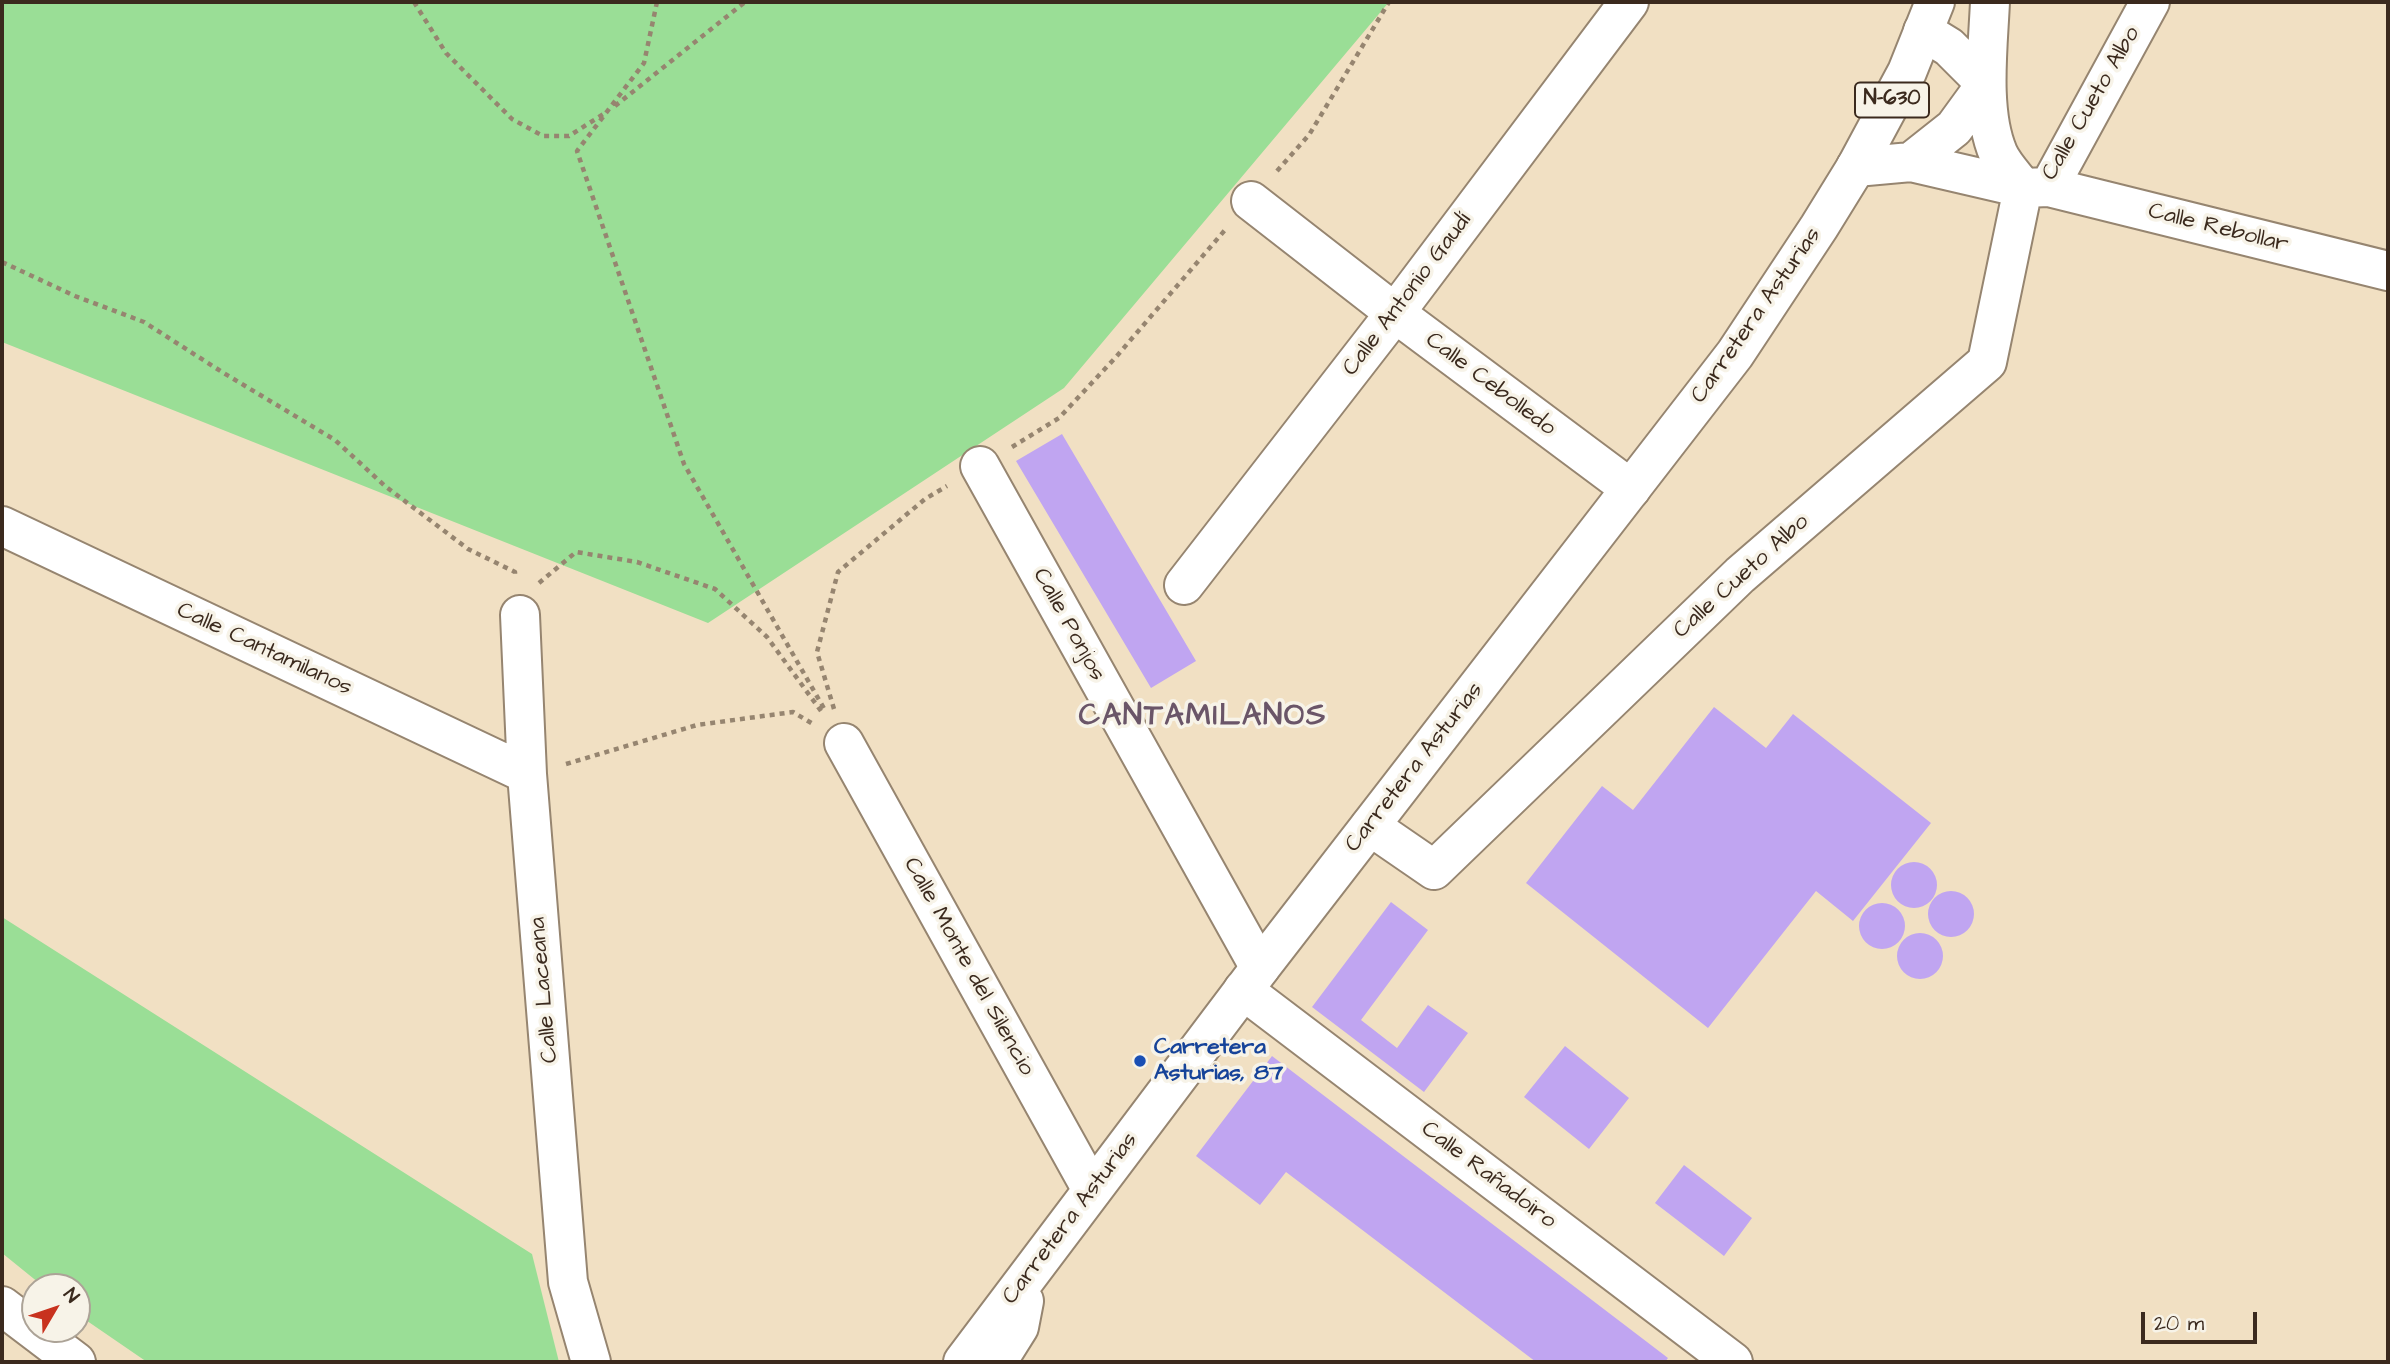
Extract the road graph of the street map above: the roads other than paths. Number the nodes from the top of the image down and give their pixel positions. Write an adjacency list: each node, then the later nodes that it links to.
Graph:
1 (1629, 2): 11 (main road, Calle Antonio Gaudí)
2 (1990, 2): 5 (main road, Calle Cueto Albo)
3 (2150, 2): 8 (main road, Calle Cueto Albo)
4 (1929, 16): 5 (main road); 7 (main road, N-630)
5 (1986, 83): 6 (main road); 8 (main road, Calle Cueto Albo)
6 (1911, 162): 7 (main road); 8 (main road, Calle Rebollar)
7 (1856, 167): 13 (main road, Carretera Asturias)
8 (2036, 188): 10 (main road, Calle Rebollar); 19 (main road, Calle Cueto Albo)
9 (1251, 201): 11 (main road, Calle Cebolledo)
10 (2388, 271)
11 (1395, 313): 13 (main road, Calle Cebolledo); 15 (main road, Calle Antonio Gaudí)
12 (980, 466): 20 (main road, Calle Ponjos)
13 (1631, 489): 19 (main road, Carretera Asturias)
14 (2, 526): 18 (main road, Calle Cantamilanos)
15 (1184, 585)
16 (520, 615): 18 (main road, Calle Laceana)
17 (844, 743): 21 (main road, Calle Monte del Silencio)
18 (527, 774): 25 (main road, Calle Laceana)
19 (1370, 826): 20 (main road, Carretera Asturias)
20 (1251, 979): 21 (main road, Carretera Asturias); 28 (main road, Calle Rañadoiro)
21 (1092, 1190): 22 (main road, Carretera Asturias)
22 (1028, 1275): 26 (main road, Carretera Asturias); 27 (main road)
23 (2, 1306): 24 (main road)
24 (76, 1362)
25 (591, 1362)
26 (963, 1362)
27 (997, 1362)
28 (1733, 1362)

